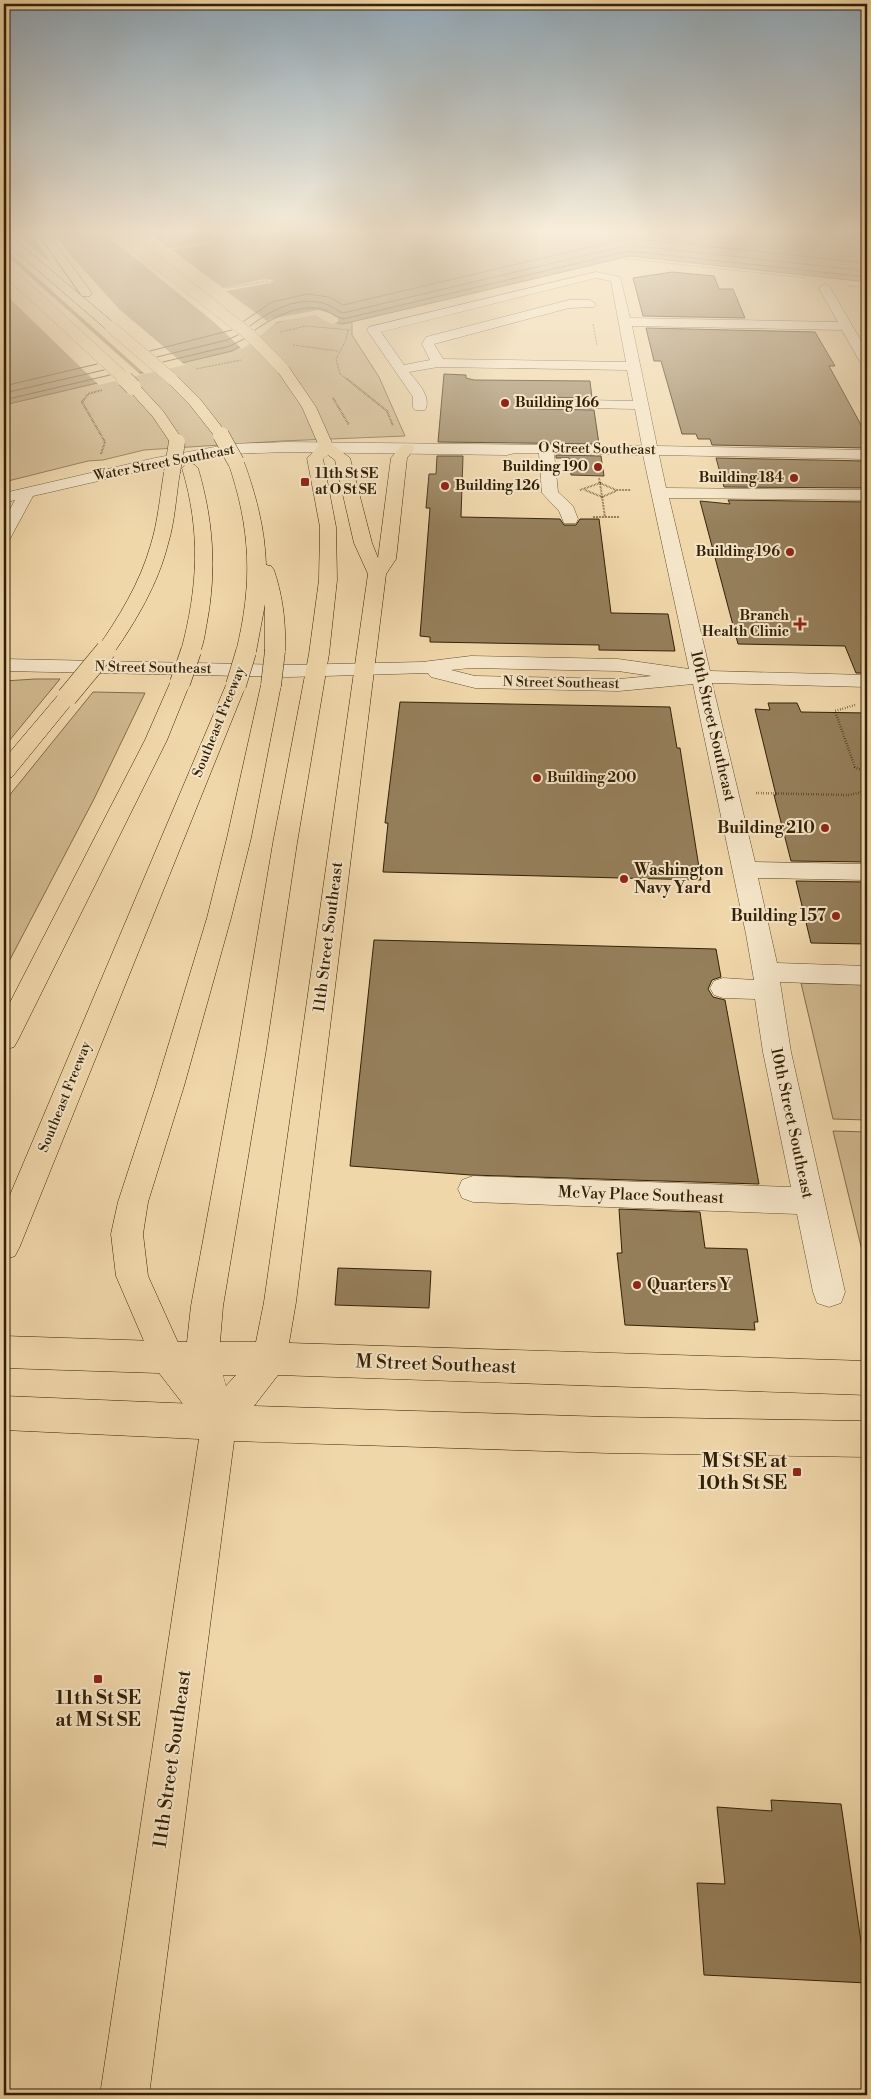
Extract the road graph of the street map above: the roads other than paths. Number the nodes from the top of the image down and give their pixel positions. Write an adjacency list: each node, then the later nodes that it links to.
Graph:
1 (70, 329): 15 (main road, bridge)
2 (113, 329): 27 (main road, Southeast Freeway, bridge)
3 (242, 329): 16 (main road, bridge)
4 (377, 329): 11 (street, 10th Street Southeast)
5 (473, 329): 9 (street)
6 (625, 329): 10 (street, 10th Street Southeast)
7 (849, 329): 8 (street)
8 (867, 362)
9 (438, 363): 10 (street); 11 (street)
10 (633, 366): 13 (street, 10th Street Southeast)
11 (401, 369): 14 (street)
12 (539, 403): 13 (street)
13 (641, 405): 19 (street, 10th Street Southeast)
14 (420, 407)
15 (177, 442): 36 (main road, bridge); 42 (main road, bridge)
16 (326, 447): 17 (street, O Street Southeast); 21 (street, Water Street Southeast); 28 (main road); 32 (main road, 11th Street Southeast)
17 (407, 448): 18 (street, O Street Southeast); 28 (main road)
18 (546, 448): 19 (street, O Street Southeast); 25 (street)
19 (650, 450): 20 (street, O Street Southeast); 22 (street, 10th Street Southeast)
20 (867, 454)
21 (27, 493): 24 (street, Water Street Southeast); 26 (street)
22 (660, 493): 23 (street); 34 (street, 10th Street Southeast)
23 (867, 496)
24 (4, 498)
25 (570, 519)
26 (4, 535)
27 (258, 552): 45 (main road, Southeast Freeway, bridge); 48 (main road, bridge)
28 (377, 574): 31 (main road, 11th Street Southeast)
29 (580, 645): 33 (street)
30 (4, 665): 32 (street, N Street Southeast)
31 (364, 668): 32 (street, N Street Southeast); 33 (street, N Street Southeast); 50 (main road, 11th Street Southeast)
32 (317, 670): 49 (main road, 11th Street Southeast)
33 (582, 675): 34 (street, N Street Southeast)
34 (701, 677): 35 (street, N Street Southeast); 37 (street, 10th Street Southeast)
35 (867, 680)
36 (4, 772)
37 (746, 870): 38 (street); 40 (street, 10th Street Southeast)
38 (867, 872)
39 (867, 975): 40 (street)
40 (767, 981): 41 (street); 44 (street, 10th Street Southeast)
41 (723, 988)
42 (4, 1040)
43 (473, 1188): 44 (street, McVay Place Southeast)
44 (808, 1201): 46 (street, 10th Street Southeast)
45 (8, 1236)
46 (829, 1292)
47 (4, 1352): 48 (main road, M Street Southeast)
48 (168, 1358): 49 (main road, M Street Southeast); 53 (main road)
49 (202, 1359): 50 (main road, M Street Southeast); 53 (main road, 11th Street Southeast)
50 (269, 1360): 51 (main road, M Street Southeast); 53 (main road, 11th Street Southeast)
51 (867, 1378)
52 (4, 1413): 53 (main road)
53 (219, 1423): 54 (main road); 55 (main road, 11th Street Southeast)
54 (866, 1443)
55 (124, 2095)

